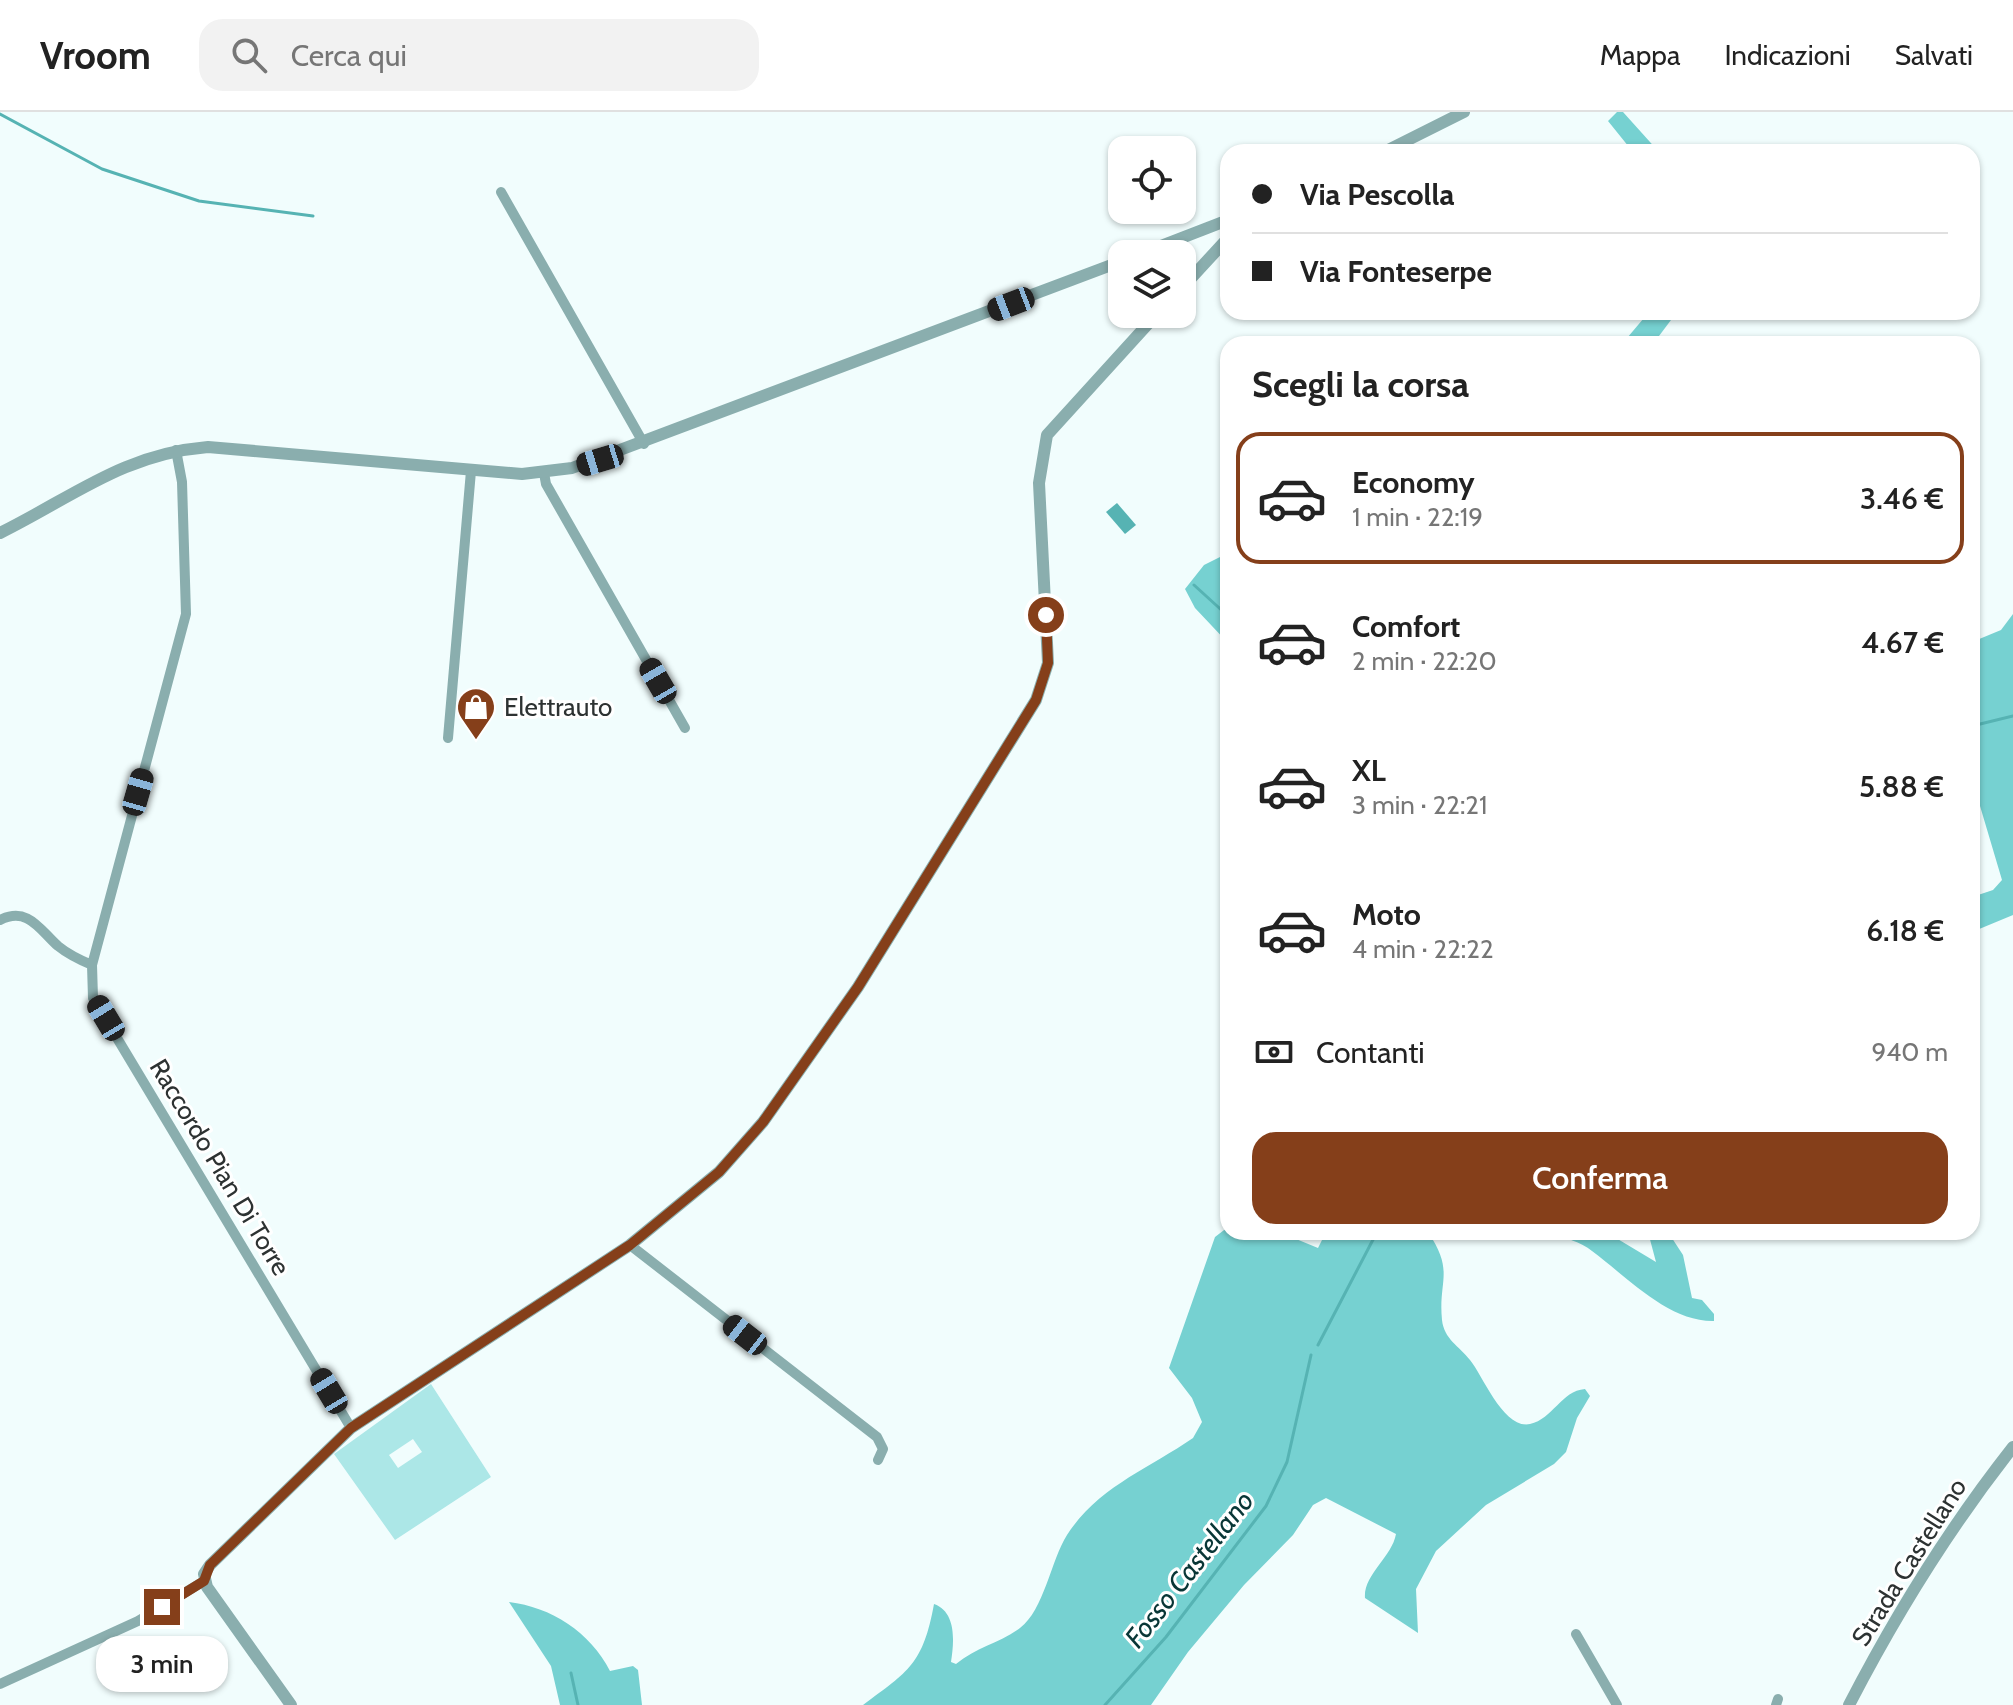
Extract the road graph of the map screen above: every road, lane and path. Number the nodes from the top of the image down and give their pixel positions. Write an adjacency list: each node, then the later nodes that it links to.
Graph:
1 (1464, 112): 2 (street)
2 (1400, 144)
3 (501, 192): 10 (street)
4 (1220, 223): 5 (street)
5 (1176, 240)
6 (1220, 247): 8 (street)
7 (1108, 266): 10 (street)
8 (1196, 273)
9 (1144, 328): 19 (street)
10 (644, 444): 13 (street)
11 (176, 450): 12 (street); 14 (street); 18 (street, Raccordo Pian Di Torre)
12 (471, 471): 13 (street); 16 (street)
13 (544, 473): 15 (street)
14 (0, 533)
15 (685, 728)
16 (448, 738)
17 (0, 920): 18 (street)
18 (92, 965): 20 (street, Raccordo Pian Di Torre)
19 (630, 1245): 20 (street); 22 (street)
20 (351, 1428): 23 (street)
21 (2013, 1447): 28 (street, Strada Castellano)
22 (878, 1460)
23 (204, 1581): 25 (street); 26 (street)
24 (1576, 1634): 27 (street)
25 (0, 1684)
26 (291, 1705)
27 (1617, 1705)
28 (1849, 1705)

